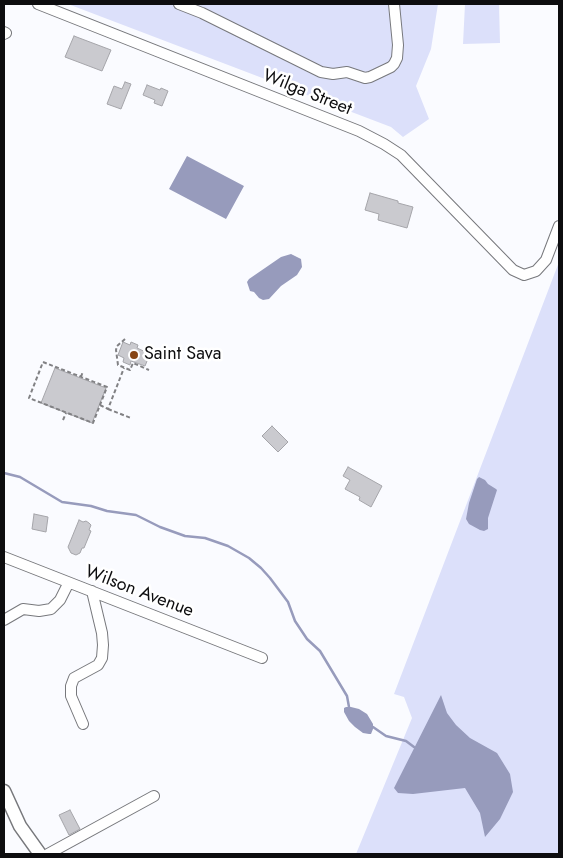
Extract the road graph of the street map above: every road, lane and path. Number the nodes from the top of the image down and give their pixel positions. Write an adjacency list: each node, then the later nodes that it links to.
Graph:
1 (38, 4): 4 (street, Wilga Street)
2 (179, 4): 3 (street)
3 (394, 4)
4 (559, 226)
5 (126, 339): 6 (path)
6 (124, 368): 7 (path); 11 (path)
7 (150, 370)
8 (84, 371): 9 (path)
9 (81, 377): 10 (path); 12 (path)
10 (100, 405): 11 (path); 12 (path)
11 (108, 408): 13 (path)
12 (66, 413): 14 (path)
13 (131, 418)
14 (64, 420)
15 (4, 557): 16 (street, Wilson Avenue)
16 (70, 583): 17 (street, Wilson Avenue); 18 (street)
17 (92, 591): 19 (street, Wilson Avenue); 20 (street)
18 (4, 620)
19 (262, 658)
20 (83, 724)
21 (4, 790): 23 (main road)
22 (154, 796): 24 (street)
23 (40, 854)
24 (48, 854)

